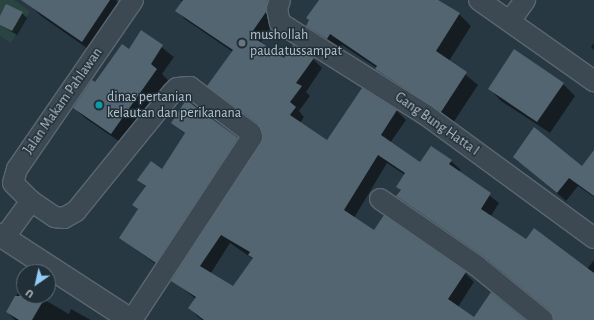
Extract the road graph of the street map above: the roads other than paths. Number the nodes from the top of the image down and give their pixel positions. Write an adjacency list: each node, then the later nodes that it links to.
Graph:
1 (133, 0): 8 (street, Jalan Makam Pahlawan)
2 (479, 0): 5 (street)
3 (525, 0): 5 (street)
4 (279, 8): 10 (street, Gang Bung Hatta I)
5 (510, 20): 6 (street)
6 (594, 81)
7 (380, 199): 12 (street)
8 (31, 201): 9 (street); 11 (street, Jalan Makam Pahlawan)
9 (2, 236): 11 (street)
10 (594, 238)
11 (132, 320)
12 (543, 320)

